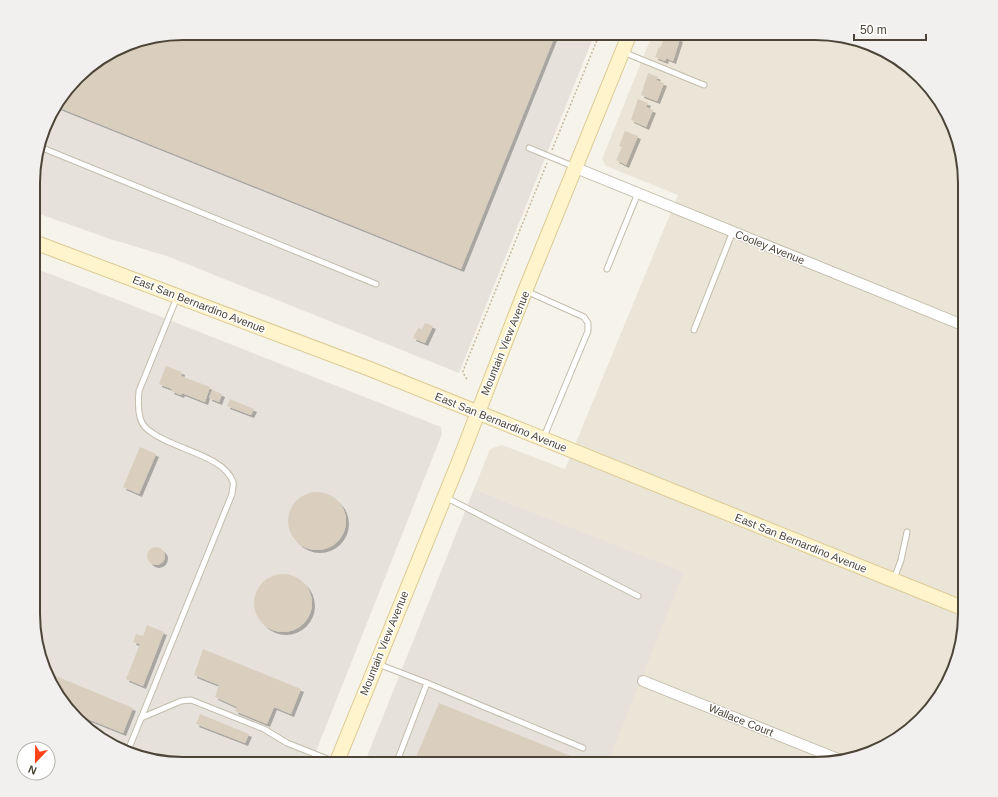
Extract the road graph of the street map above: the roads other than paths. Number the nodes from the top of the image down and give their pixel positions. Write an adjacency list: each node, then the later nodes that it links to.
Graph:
1 (627, 40): 2 (main road, Mountain View Avenue)
2 (622, 52): 3 (lane); 6 (main road, Mountain View Avenue)
3 (704, 85)
4 (529, 148): 6 (lane)
5 (44, 149): 11 (lane)
6 (576, 168): 7 (street, Cooley Avenue); 12 (main road, Mountain View Avenue)
7 (638, 193): 8 (street, Cooley Avenue); 10 (lane)
8 (733, 231): 14 (street, Cooley Avenue); 15 (lane)
9 (40, 244): 13 (main road, East San Bernardino Avenue)
10 (607, 269)
11 (376, 284)
12 (525, 291): 16 (main road, Mountain View Avenue); 17 (lane)
13 (177, 296): 16 (main road, East San Bernardino Avenue); 26 (lane)
14 (958, 323)
15 (694, 330)
16 (477, 413): 17 (main road, East San Bernardino Avenue); 18 (main road, Mountain View Avenue)
17 (543, 440): 20 (main road, East San Bernardino Avenue)
18 (444, 497): 21 (lane); 23 (main road, Mountain View Avenue)
19 (907, 532): 20 (lane)
20 (893, 580): 22 (main road, East San Bernardino Avenue)
21 (638, 596)
22 (958, 606)
23 (376, 663): 25 (lane); 31 (main road, Mountain View Avenue)
24 (643, 681): 29 (street, Wallace Court)
25 (427, 683): 28 (lane); 32 (lane)
26 (141, 718): 27 (lane); 30 (lane)
27 (129, 746)
28 (583, 748)
29 (831, 756)
30 (321, 757)
31 (338, 757)
32 (399, 757)

